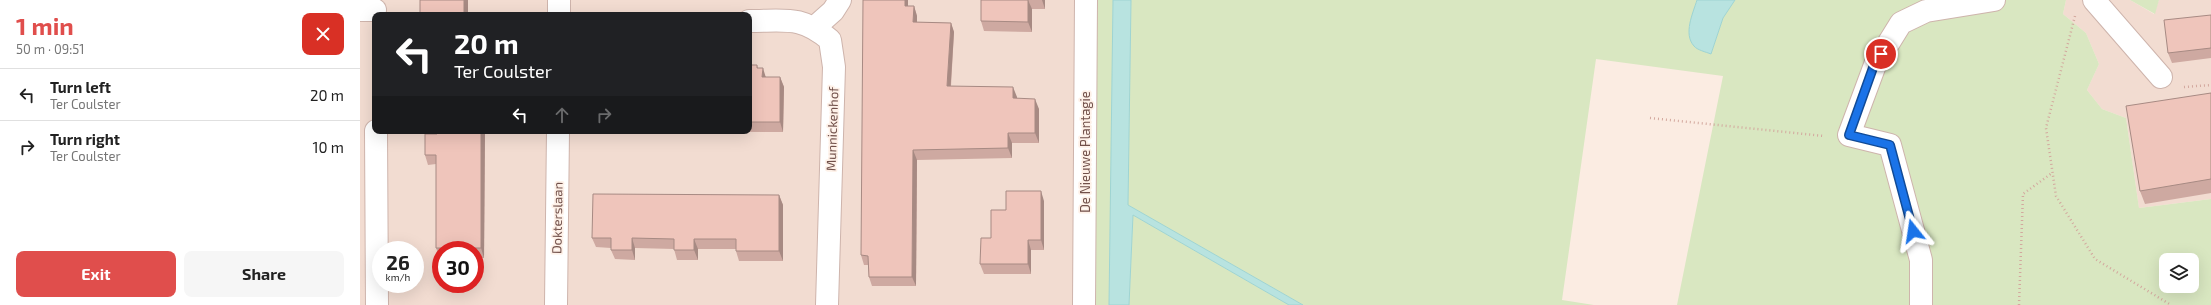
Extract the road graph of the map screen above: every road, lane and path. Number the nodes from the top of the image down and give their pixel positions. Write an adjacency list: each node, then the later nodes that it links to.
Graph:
1 (559, 0): 6 (street)
2 (840, 0): 9 (street)
3 (1086, 0): 19 (street, De Nieuwe Plantagie)
4 (1994, 0): 14 (street)
5 (2094, 0): 10 (street)
6 (559, 12)
7 (2075, 15): 15 (path)
8 (752, 21): 9 (street, Munnickenhof)
9 (815, 28): 18 (street, Munnickenhof)
10 (2161, 77)
11 (1650, 118): 14 (path)
12 (376, 134): 16 (street)
13 (558, 134): 17 (street, Dokterslaan)
14 (1849, 135): 20 (street)
15 (2052, 173): 21 (path); 22 (path)
16 (377, 305)
17 (556, 305)
18 (828, 305)
19 (1084, 305)
20 (1921, 305)
21 (2019, 305)
22 (2171, 305)

